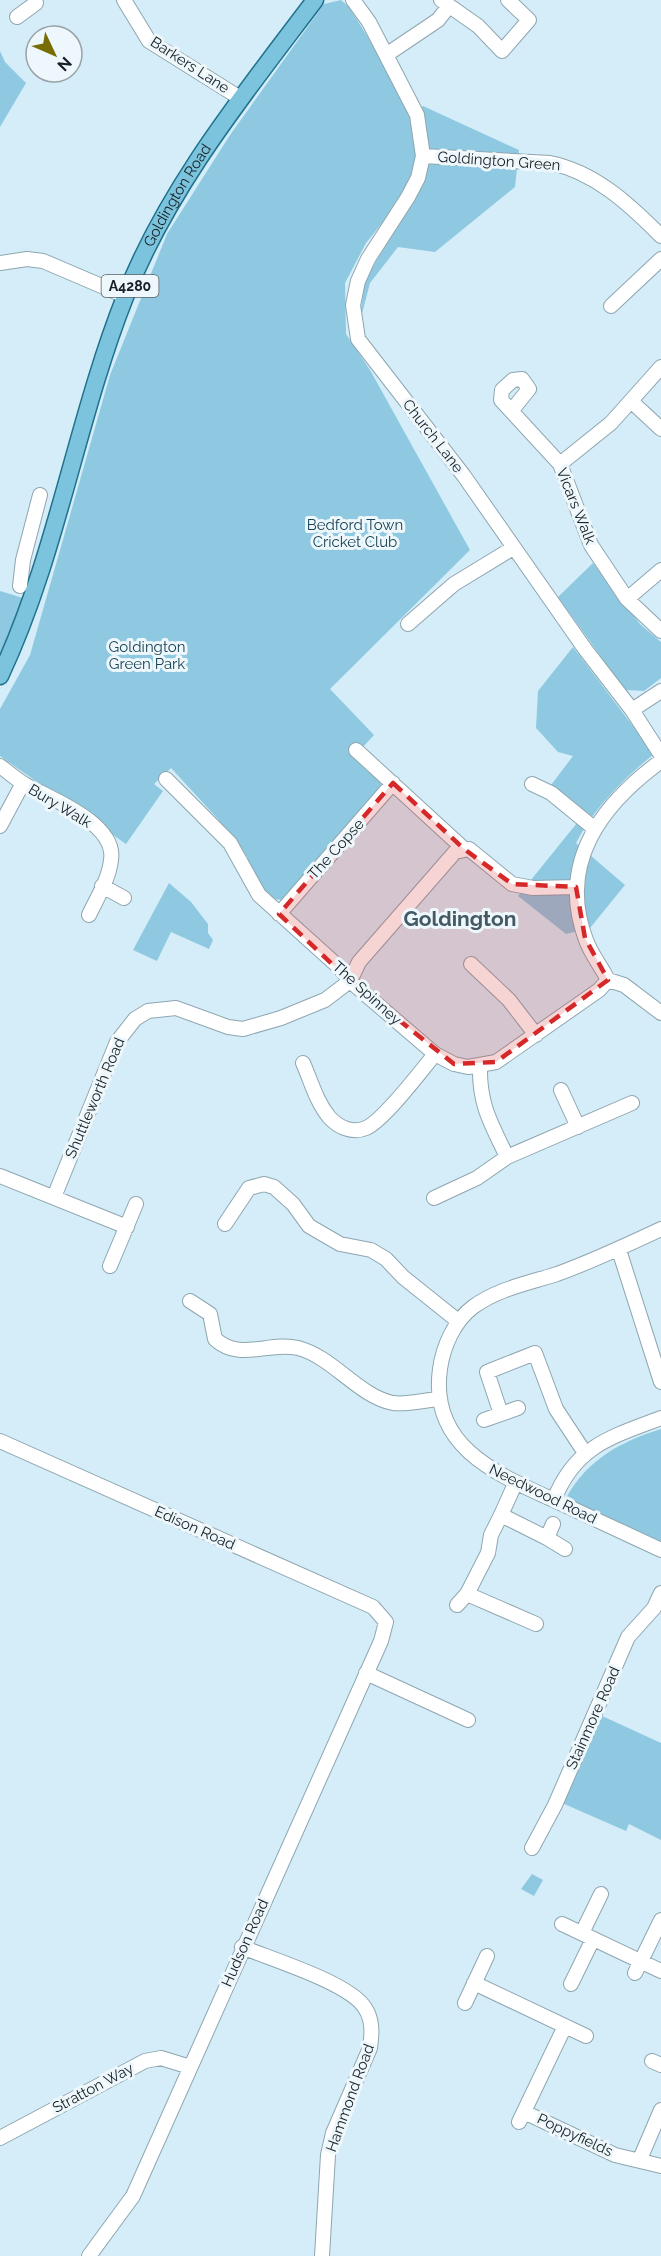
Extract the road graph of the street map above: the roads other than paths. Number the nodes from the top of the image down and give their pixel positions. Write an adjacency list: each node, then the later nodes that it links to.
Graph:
1 (124, 0): 7 (street, Barkers Lane)
2 (353, 0): 6 (street, Goldington Green)
3 (508, 0): 5 (street)
4 (312, 1): 7 (main road, Goldington Road / A4280)
5 (445, 3): 6 (street)
6 (386, 55): 8 (street, Goldington Green)
7 (240, 98): 12 (main road, Goldington Road / A4280)
8 (423, 156): 9 (street, Goldington Green); 14 (street, Goldington Green)
9 (661, 236)
10 (661, 259): 13 (street)
11 (0, 263): 12 (street)
12 (125, 296): 22 (main road, Goldington Road / A4280)
13 (611, 306)
14 (355, 324): 23 (street, Church Lane)
15 (661, 367): 16 (street)
16 (632, 402): 18 (street); 19 (street)
17 (512, 410): 19 (street, Vicars Walk)
18 (661, 429)
19 (560, 464): 28 (street, Vicars Walk)
20 (40, 495): 21 (street)
21 (34, 514): 22 (street); 24 (street)
22 (56, 519): 25 (main road, Goldington Road / A4280)
23 (513, 548): 29 (street); 33 (street, Church Lane)
24 (23, 560): 25 (street); 27 (street)
25 (43, 565): 31 (main road, Goldington Road / A4280)
26 (661, 570): 28 (street)
27 (20, 586)
28 (627, 599): 30 (street, Vicars Walk)
29 (408, 624)
30 (661, 631)
31 (0, 676)
32 (661, 690): 33 (street)
33 (632, 710): 35 (street, Church Lane)
34 (356, 750): 40 (street)
35 (661, 755)
36 (661, 761): 43 (street)
37 (0, 766): 39 (street, Bury Walk)
38 (166, 779): 48 (street, The Spinney)
39 (23, 783): 42 (street); 45 (street, Bury Walk)
40 (393, 783): 44 (street); 48 (street, The Copse)
41 (532, 784): 43 (street)
42 (0, 826)
43 (595, 829): 46 (street)
44 (464, 849): 46 (street); 52 (street)
45 (102, 886): 47 (street); 49 (street, Bury Walk)
46 (576, 886): 51 (street)
47 (124, 898)
48 (279, 914): 52 (street, The Spinney)
49 (89, 915)
50 (471, 964): 54 (street)
51 (608, 980): 53 (street); 54 (street)
52 (350, 981): 55 (street, The Spinney); 63 (street, Shuttleworth Road)
53 (661, 1013)
54 (536, 1035): 57 (street)
55 (435, 1054): 56 (street); 57 (street, The Spinney)
56 (303, 1063)
57 (480, 1066): 61 (street)
58 (561, 1090): 60 (street)
59 (636, 1102): 60 (street)
60 (578, 1127): 61 (street)
61 (507, 1157): 64 (street)
62 (0, 1176): 63 (street)
63 (54, 1197): 67 (street)
64 (434, 1198)
65 (136, 1204): 67 (street)
66 (225, 1224): 72 (street)
67 (127, 1227): 70 (street)
68 (661, 1229): 69 (street, Needwood Road)
69 (619, 1251): 72 (street, Needwood Road); 73 (street)
70 (110, 1266)
71 (190, 1301): 74 (street)
72 (458, 1321): 74 (street, Needwood Road)
73 (661, 1382)
74 (439, 1399): 81 (street, Needwood Road)
75 (518, 1408): 76 (street)
76 (501, 1414): 78 (street); 80 (street)
77 (661, 1418): 80 (street)
78 (484, 1420)
79 (0, 1441): 91 (street, Edison Road)
80 (585, 1453): 82 (street)
81 (515, 1484): 82 (street, Needwood Road); 83 (street)
82 (554, 1500): 87 (street, Needwood Road)
83 (501, 1515): 85 (street); 89 (street)
84 (553, 1524): 85 (street)
85 (547, 1538): 86 (street)
86 (565, 1549)
87 (661, 1550)
88 (661, 1593): 95 (street, Stainmore Road)
89 (467, 1594): 90 (street); 92 (street)
90 (457, 1605)
91 (386, 1622): 93 (street, Hudson Road)
92 (536, 1624)
93 (366, 1673): 94 (street); 99 (street, Hudson Road)
94 (468, 1720)
95 (532, 1848)
96 (602, 1894): 98 (street)
97 (661, 1920): 101 (street)
98 (575, 1932): 101 (street); 104 (street)
99 (242, 1947): 108 (street, Hudson Road); 114 (street, Hammond Road)
100 (487, 1956): 103 (street)
101 (638, 1967): 102 (street)
102 (661, 1971)
103 (474, 1983): 105 (street); 106 (street)
104 (571, 1984)
105 (465, 2003)
106 (565, 2026): 107 (street); 111 (street, Poppyfields)
107 (586, 2036)
108 (190, 2067): 110 (street, Stratton Way); 113 (street, Hudson Road)
109 (661, 2110): 111 (street)
110 (0, 2138)
111 (640, 2159): 112 (street, Poppyfields)
112 (661, 2166)
113 (89, 2256)
114 (322, 2256)

